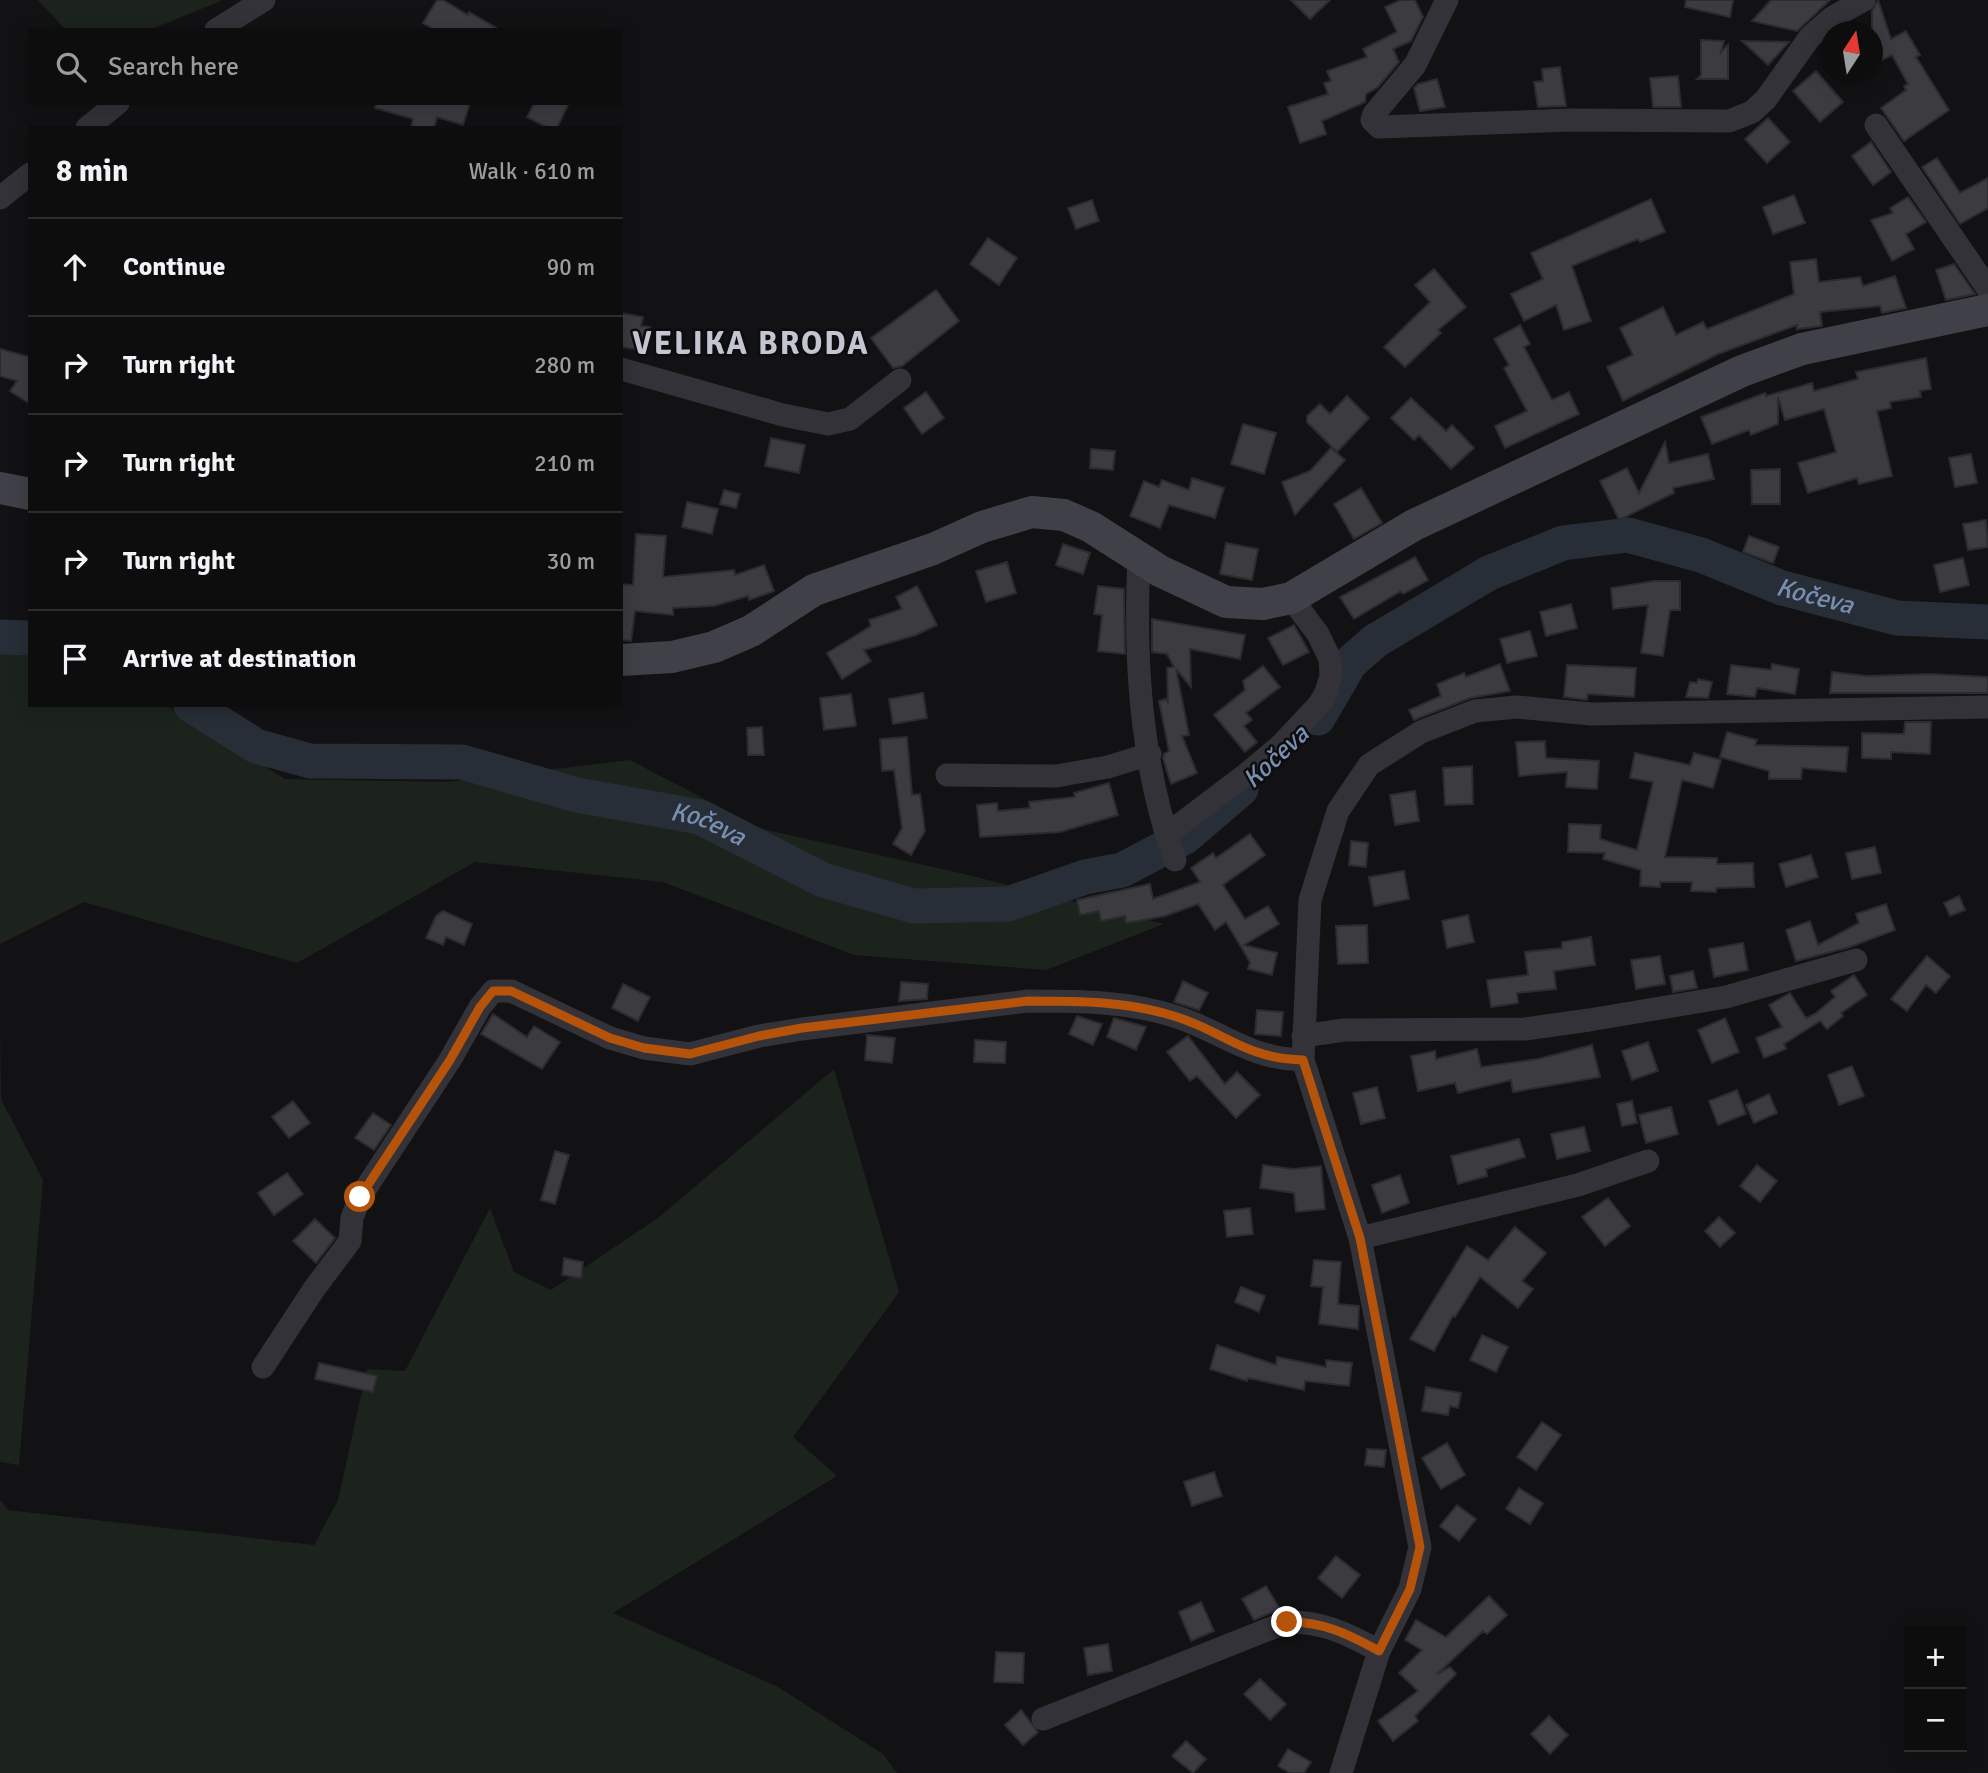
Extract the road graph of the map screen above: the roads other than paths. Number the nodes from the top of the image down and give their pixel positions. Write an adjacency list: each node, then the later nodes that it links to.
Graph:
1 (264, 0): 4 (street)
2 (1447, 0): 3 (street)
3 (1864, 0)
4 (219, 28)
5 (116, 105): 7 (street)
6 (1876, 125): 8 (street)
7 (90, 126)
8 (1988, 289)
9 (1988, 310): 15 (main road)
10 (623, 370): 11 (street)
11 (900, 380)
12 (0, 488): 13 (main road)
13 (28, 494)
14 (1139, 558): 15 (main road); 16 (main road); 18 (street)
15 (1291, 597): 20 (street)
16 (623, 660)
17 (1988, 707): 23 (street)
18 (1150, 754): 19 (street); 20 (street)
19 (947, 775)
20 (1165, 831): 21 (street)
21 (1175, 859)
22 (1856, 960): 23 (street)
23 (1303, 1037): 24 (street)
24 (1303, 1060): 26 (street); 27 (street)
25 (1648, 1161): 26 (street)
26 (1360, 1238): 28 (street)
27 (263, 1367)
28 (1379, 1651): 29 (street); 30 (street)
29 (1043, 1719)
30 (1341, 1773)

